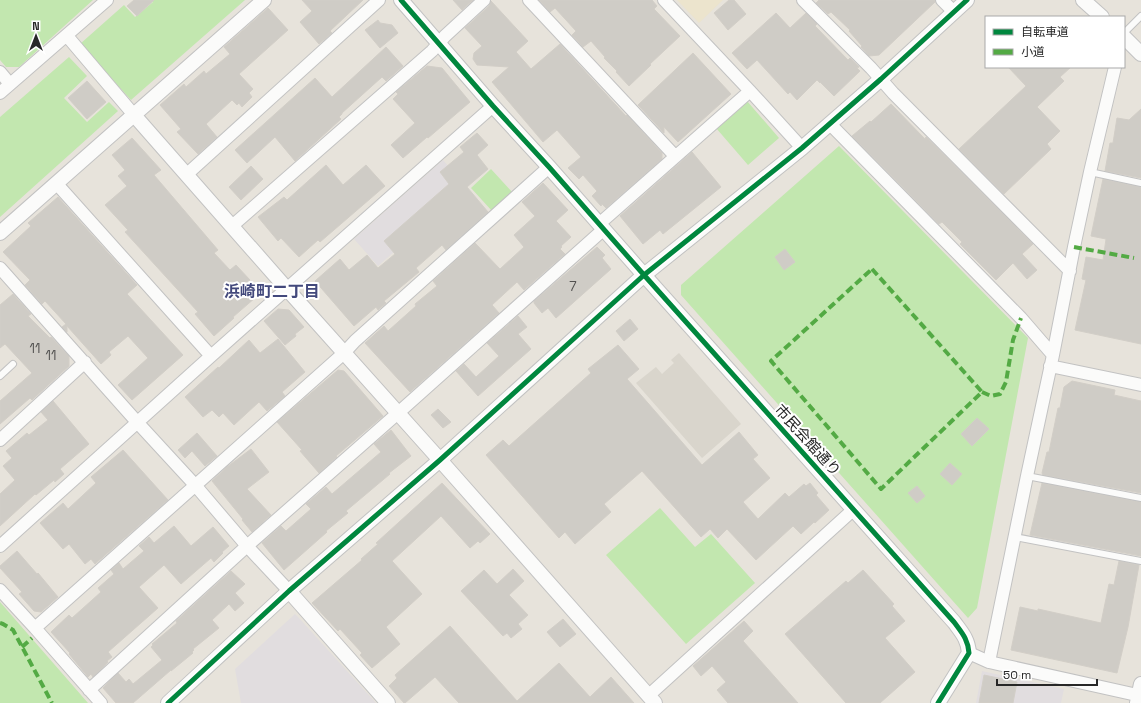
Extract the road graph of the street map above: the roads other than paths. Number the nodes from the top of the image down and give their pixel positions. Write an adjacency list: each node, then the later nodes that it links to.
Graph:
1 (107, 0): 16 (street)
2 (264, 0): 27 (street)
3 (379, 0): 33 (street)
4 (400, 0): 18 (street, 市民会館通り)
5 (484, 0): 18 (street)
6 (529, 0): 30 (street)
7 (664, 0): 24 (street)
8 (803, 0): 22 (street)
9 (942, 0): 12 (street)
10 (967, 0): 12 (street)
11 (1083, 0): 13 (street)
12 (954, 12): 22 (street)
13 (1101, 16)
14 (1141, 16): 15 (lane)
15 (1125, 32)
16 (67, 36): 23 (street); 27 (street)
17 (1125, 38): 19 (street)
18 (439, 43): 26 (street, 市民会館通り); 36 (street)
19 (1141, 54)
20 (1115, 68): 32 (street)
21 (0, 72): 23 (street)
22 (881, 79): 28 (street); 40 (street)
23 (10, 84): 25 (street)
24 (750, 90): 29 (street); 30 (street)
25 (0, 93)
26 (493, 106): 31 (street, 市民会館通り); 42 (street)
27 (134, 115): 33 (street); 34 (street)
28 (830, 124): 29 (street); 45 (street)
29 (802, 148): 41 (street)
30 (675, 156): 37 (street)
31 (549, 167): 37 (street, 市民会館通り); 43 (street)
32 (1090, 172): 35 (lane); 40 (street)
33 (186, 174): 36 (street)
34 (56, 183): 38 (street); 44 (street)
35 (1141, 183)
36 (232, 226): 42 (street)
37 (601, 226): 41 (street, 市民会館通り); 50 (street)
38 (0, 233)
39 (0, 268): 46 (street)
40 (1070, 271): 45 (street)
41 (644, 275): 53 (street); 57 (street, 市民会館通り)
42 (286, 289): 43 (street); 44 (street)
43 (344, 353): 50 (street); 55 (street)
44 (211, 356): 51 (street)
45 (1052, 360): 49 (street); 54 (street)
46 (85, 362): 51 (street); 52 (street)
47 (13, 364): 48 (lane)
48 (0, 376)
49 (1141, 385)
50 (398, 413): 53 (street); 60 (street)
51 (137, 422): 55 (street); 59 (street)
52 (0, 440)
53 (440, 460): 63 (street); 69 (street)
54 (1027, 476): 56 (lane); 58 (street)
55 (195, 485): 60 (street); 64 (street)
56 (1141, 498)
57 (854, 509): 65 (street, 市民会館通り); 69 (street)
58 (1015, 537): 61 (lane); 66 (street)
59 (0, 546)
60 (247, 546): 63 (street); 67 (street)
61 (1141, 561)
62 (0, 590): 64 (street)
63 (289, 591): 71 (street); 72 (street)
64 (35, 628): 67 (street)
65 (969, 653): 66 (street); 73 (street)
66 (989, 662): 68 (street)
67 (90, 690): 70 (street)
68 (1139, 694)
69 (652, 699)
70 (101, 703)
71 (168, 703)
72 (388, 703)
73 (938, 703)

